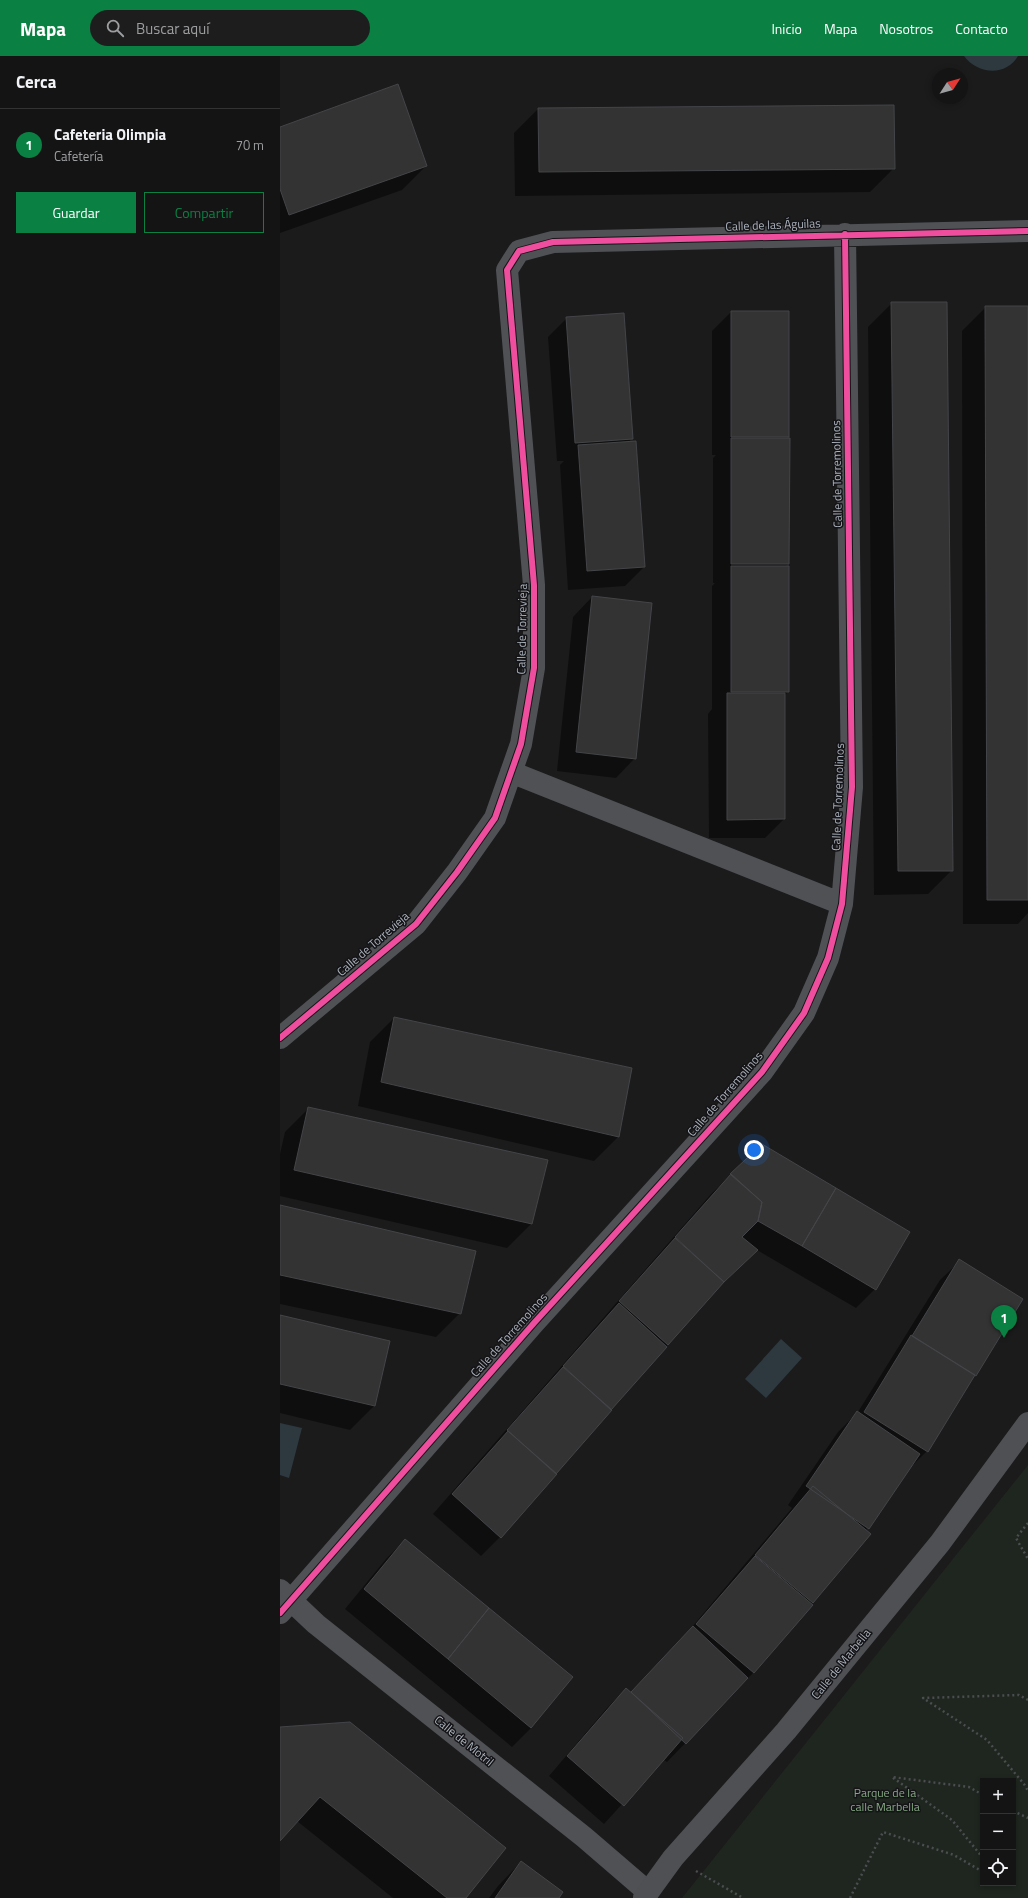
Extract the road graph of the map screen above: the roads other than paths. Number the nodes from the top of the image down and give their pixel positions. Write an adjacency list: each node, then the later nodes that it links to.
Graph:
1 (1028, 231): 2 (street, Calle de las Águilas)
2 (845, 234): 3 (street, Calle de las Águilas); 5 (street, Calle de Torremolinos)
3 (519, 251): 4 (street, Calle de Torrevieja)
4 (511, 772): 5 (street); 6 (street, Calle de Torrevieja)
5 (842, 904): 8 (street, Calle de Torremolinos)
6 (280, 1038)
7 (1028, 1423): 9 (street, Calle de Marbella)
8 (283, 1601): 9 (street, Calle de Motril)
9 (646, 1895)

